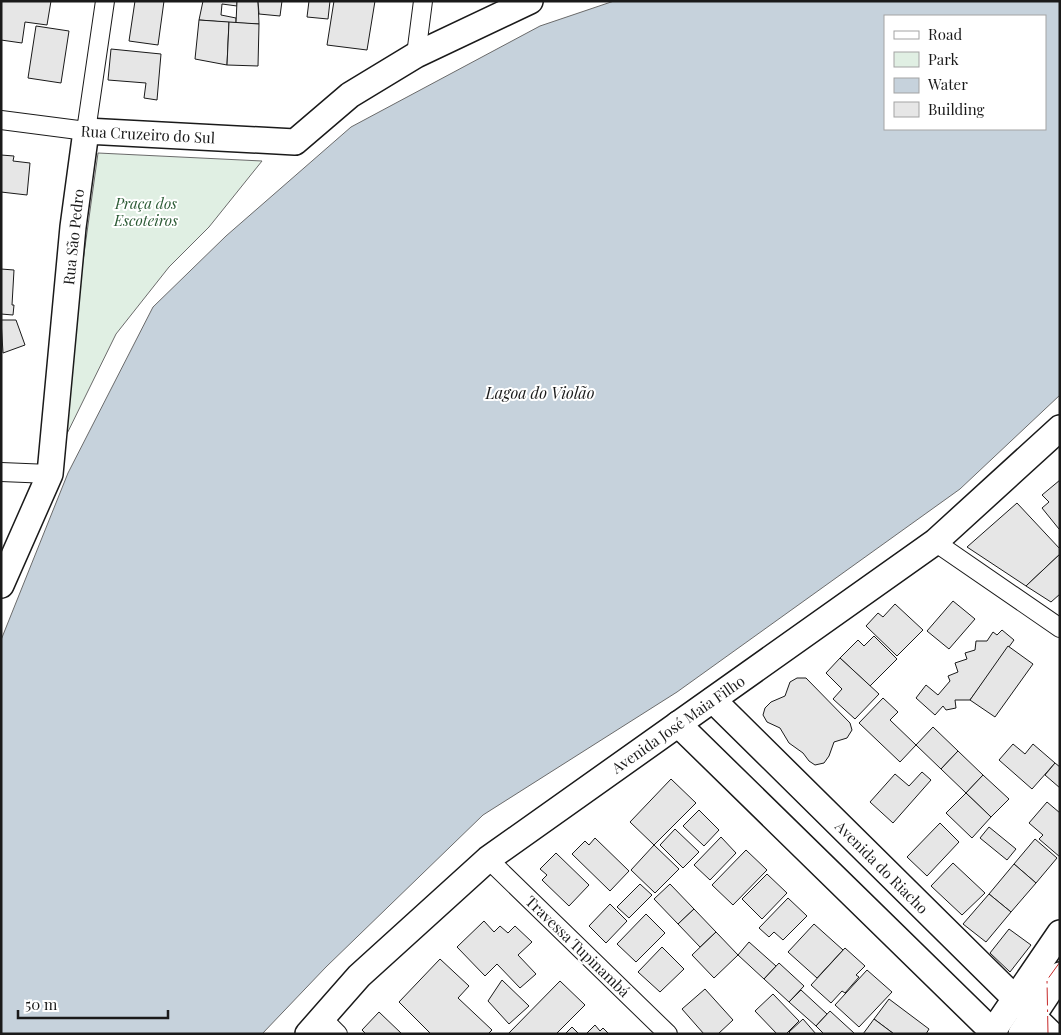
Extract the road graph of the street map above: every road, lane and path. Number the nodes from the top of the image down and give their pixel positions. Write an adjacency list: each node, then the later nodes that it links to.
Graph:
1 (105, 1): 6 (street, Rua São Pedro)
2 (423, 1): 4 (street)
3 (530, 1): 4 (street)
4 (416, 55): 6 (street, Rua Cruzeiro do Sul)
5 (1, 120): 6 (street, Rua Cruzeiro do Sul)
6 (86, 131): 9 (street, Rua São Pedro)
7 (1060, 428): 10 (street, Avenida José Maia Filho)
8 (1, 472): 9 (street)
9 (50, 474): 11 (street)
10 (935, 542): 12 (street); 13 (street, Avenida José Maia Filho)
11 (1, 584)
12 (1060, 628)
13 (713, 700): 14 (street, Avenida José Maia Filho); 18 (street, Avenida do Riacho)
14 (678, 724): 15 (street, Avenida José Maia Filho); 20 (street)
15 (488, 859): 19 (street, Avenida José Maia Filho); 21 (street, Travessa Tupinambá)
16 (1060, 933): 18 (street)
17 (1060, 975): 18 (street)
18 (1023, 1016): 20 (street); 22 (street, Avenida do Riacho)
19 (323, 1029)
20 (993, 1033)
21 (668, 1034)
22 (1051, 1034)

